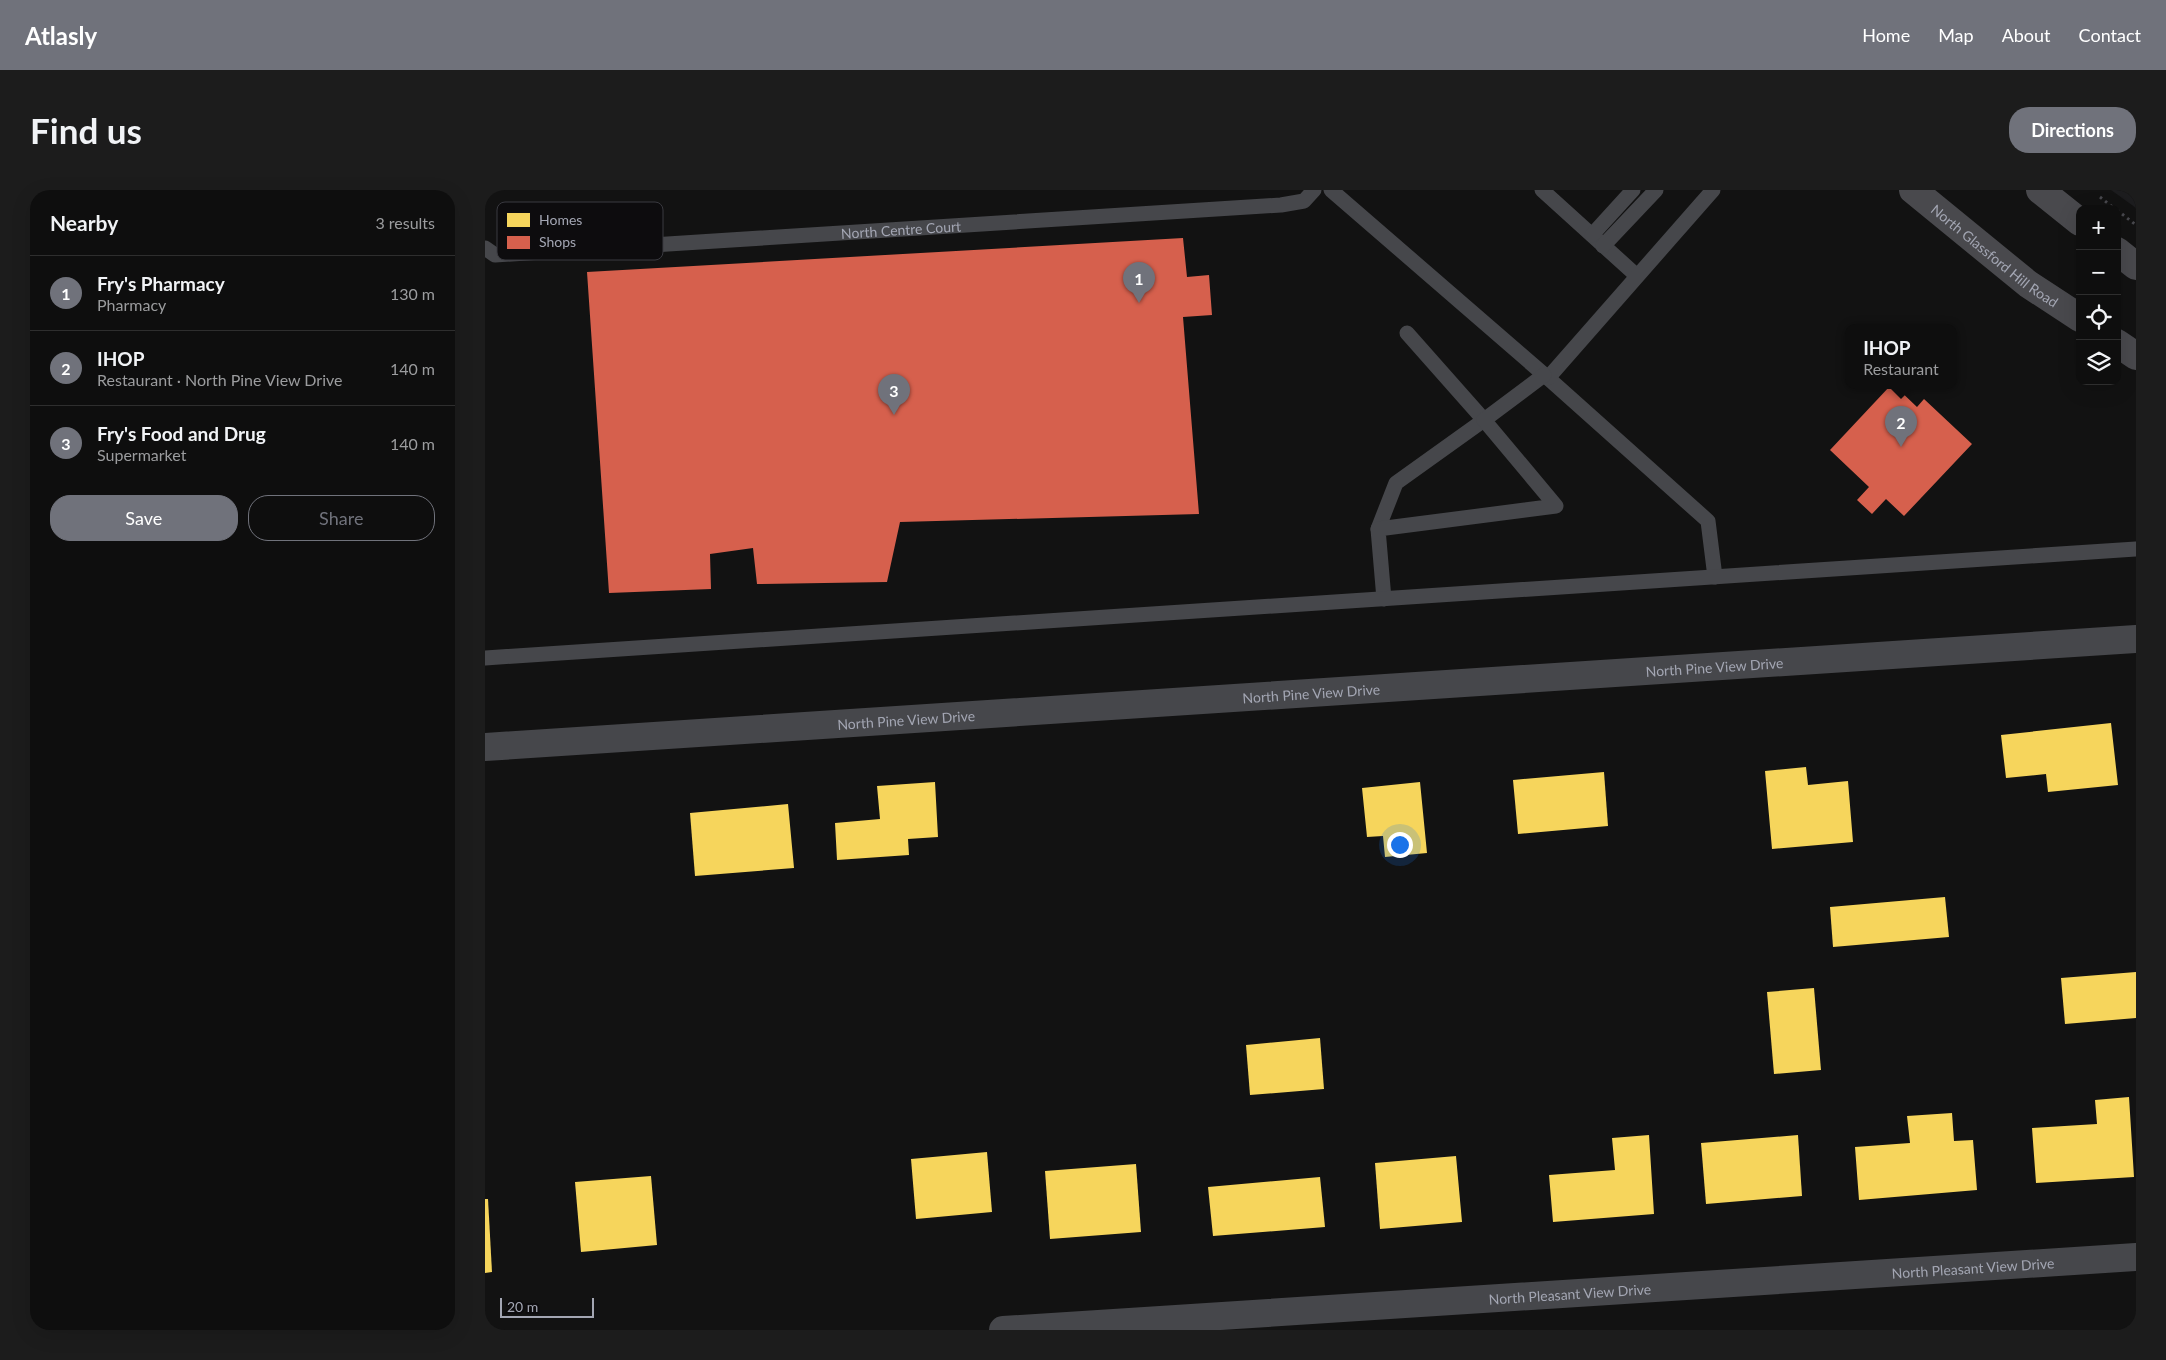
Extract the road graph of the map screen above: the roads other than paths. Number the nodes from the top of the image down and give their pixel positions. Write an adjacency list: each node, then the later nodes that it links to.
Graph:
1 (1314, 190): 11 (lane, North Centre Court)
2 (1331, 190): 21 (lane)
3 (1543, 190): 10 (lane)
4 (1633, 190): 10 (lane)
5 (1656, 190): 10 (lane)
6 (1713, 190): 16 (lane)
7 (1913, 190): 17 (main road, North Glassford Hill Road)
8 (2040, 190): 9 (main road)
9 (2076, 219)
10 (1597, 241): 16 (lane)
11 (663, 244)
12 (485, 248): 14 (lane, North Centre Court)
13 (2121, 254): 15 (main road)
14 (497, 255)
15 (2136, 266)
16 (1637, 276): 21 (lane)
17 (2076, 315)
18 (1407, 333): 22 (lane)
19 (2121, 346): 20 (main road)
20 (2136, 356)
21 (1546, 376): 22 (lane); 25 (lane)
22 (1484, 420): 23 (lane); 23 (lane)
23 (1378, 529): 26 (lane)
24 (2136, 549): 25 (lane)
25 (1715, 577): 26 (lane)
26 (1384, 599): 28 (lane)
27 (2136, 639): 29 (street, North Pine View Drive)
28 (485, 658)
29 (485, 747)
30 (2136, 1257): 31 (street, North Pleasant View Drive)
31 (1003, 1330)

